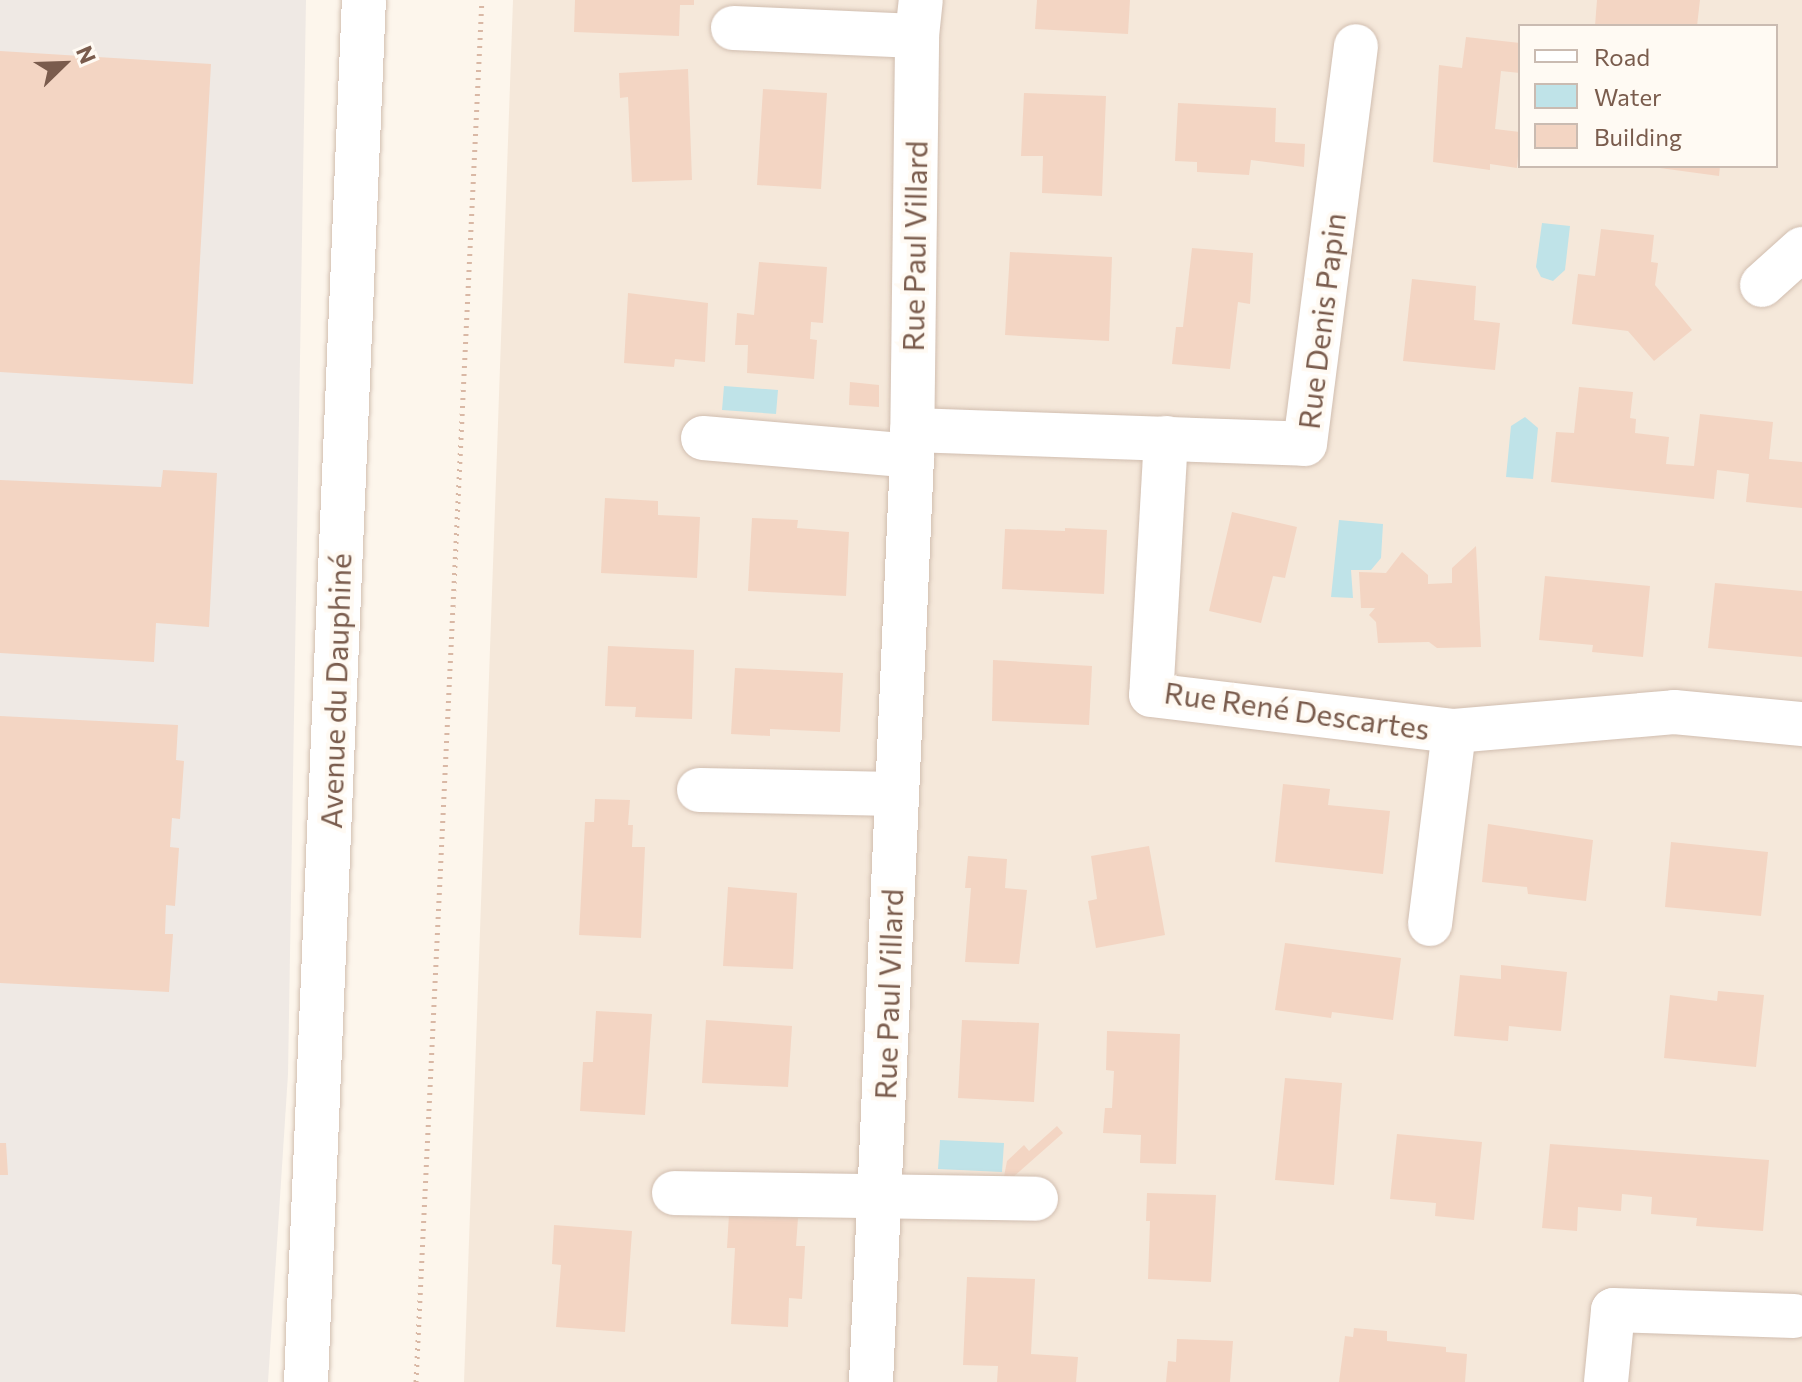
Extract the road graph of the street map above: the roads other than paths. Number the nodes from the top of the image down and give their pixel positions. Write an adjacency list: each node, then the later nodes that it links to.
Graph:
1 (364, 0): 19 (street, Avenue du Dauphiné)
2 (919, 18): 3 (street, Rue Paul Villard); 9 (street, Rue Paul Villard)
3 (733, 28)
4 (1356, 46): 8 (street, Rue Denis Papin)
5 (1802, 249): 6 (street)
6 (1762, 285)
7 (703, 438): 9 (street)
8 (1166, 438): 9 (street, Rue Denis Papin); 11 (street, Rue René Descartes)
9 (912, 443): 13 (street, Rue Paul Villard)
10 (1802, 724): 11 (street, Rue René Descartes)
11 (1454, 731): 14 (street, Rue René Descartes)
12 (699, 790): 13 (street)
13 (897, 794): 16 (street, Rue Paul Villard)
14 (1430, 924)
15 (674, 1193): 16 (street)
16 (879, 1195): 17 (street); 20 (street, Rue Paul Villard)
17 (1036, 1199)
18 (1794, 1316): 21 (street)
19 (306, 1382)
20 (871, 1382)
21 (1606, 1382)

